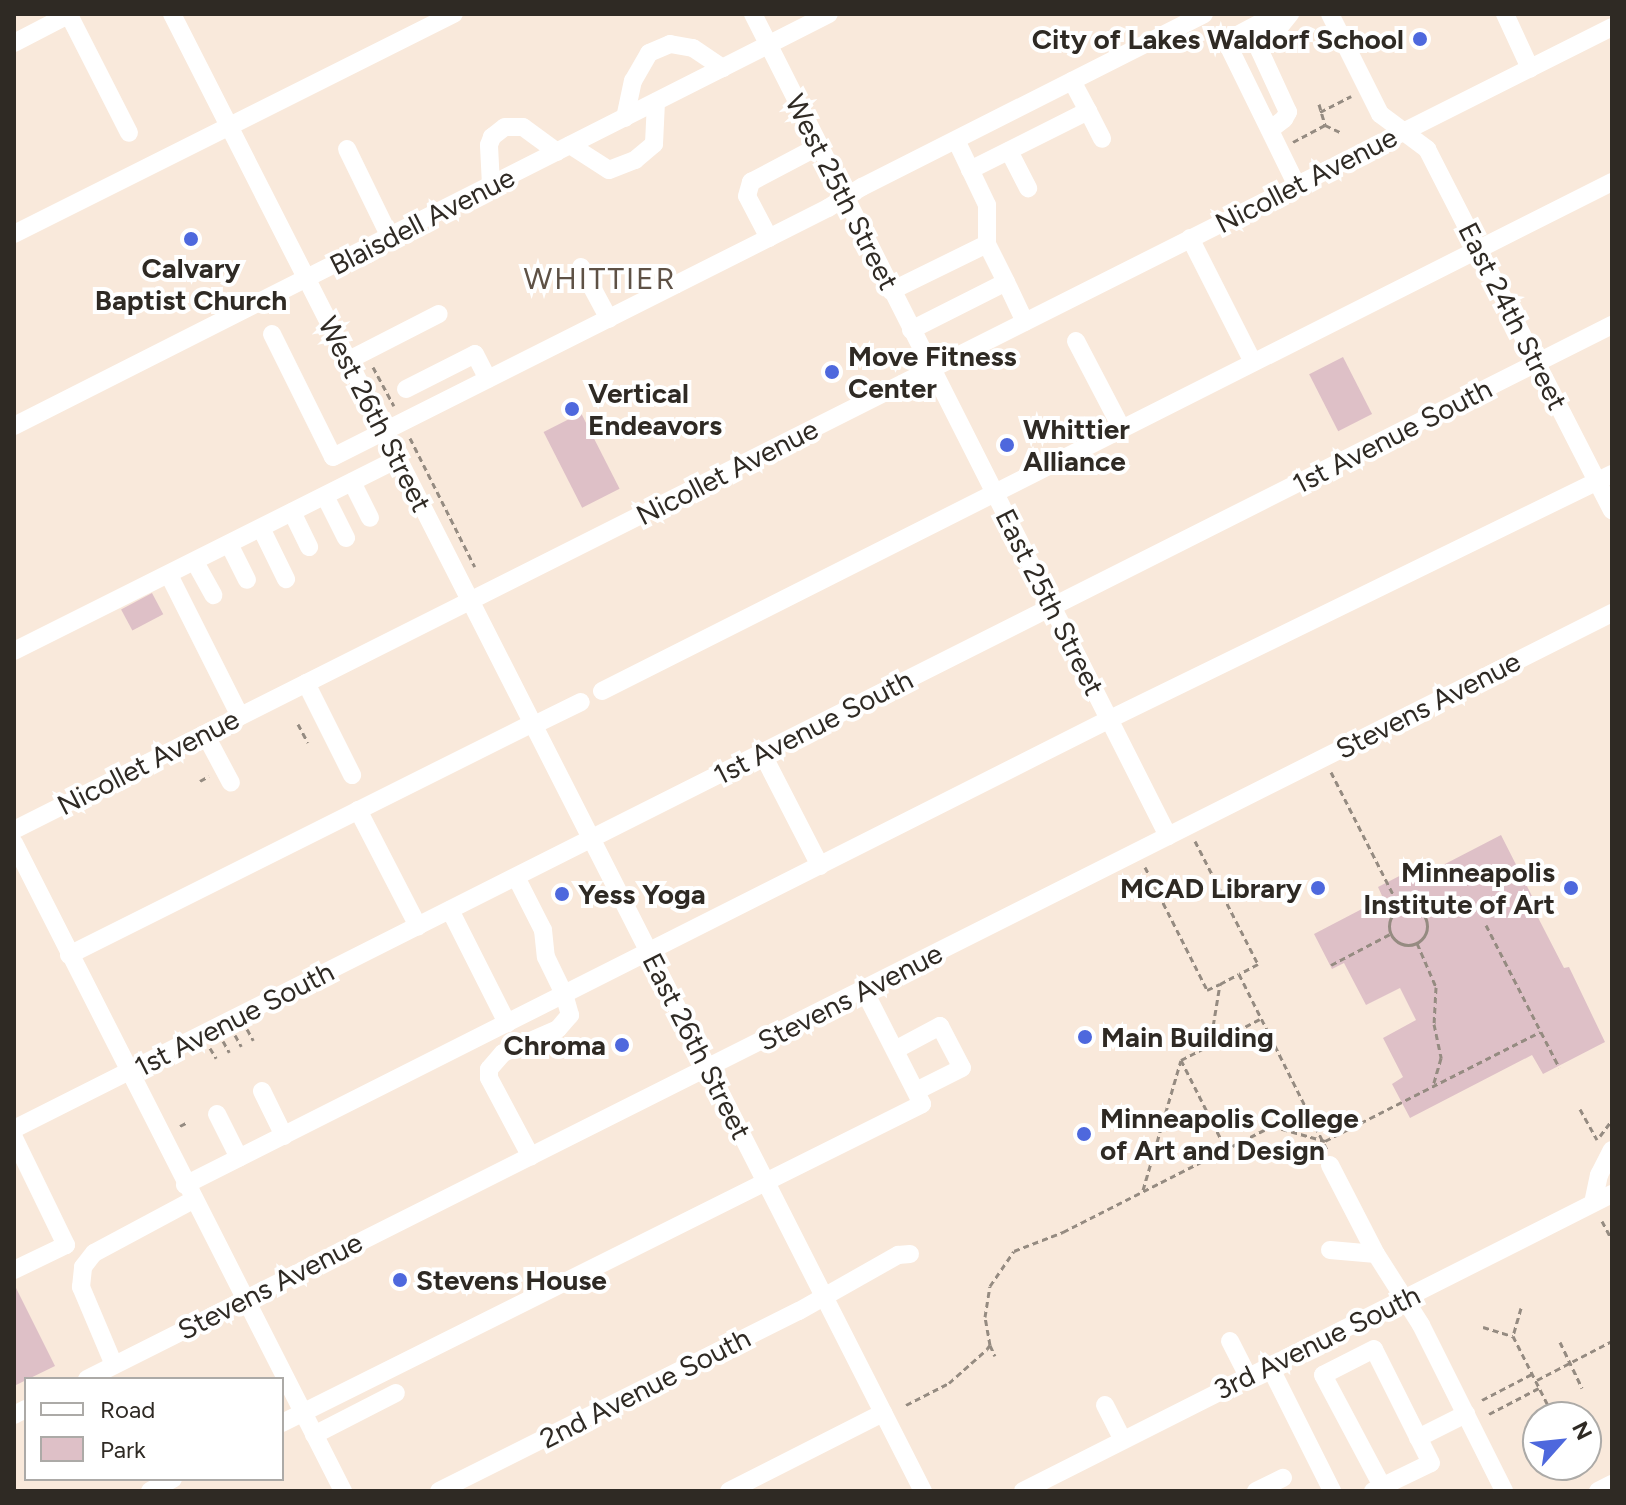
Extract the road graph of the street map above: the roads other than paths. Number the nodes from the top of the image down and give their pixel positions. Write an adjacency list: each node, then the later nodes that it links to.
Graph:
1 (69, 14): 12 (street); 23 (street)
2 (172, 14): 20 (street, West 26th Street)
3 (454, 14): 20 (street)
4 (753, 14): 13 (street, West 25th Street)
5 (829, 14): 13 (street, Blaisdell Avenue)
6 (1204, 14): 16 (street)
7 (1277, 14): 21 (street)
8 (1290, 14): 21 (street)
9 (1330, 14): 22 (street, East 24th Street)
10 (1505, 14): 15 (street)
11 (1612, 27): 15 (street, Nicollet Avenue)
12 (14, 43)
13 (768, 45): 14 (street, Blaisdell Avenue); 26 (street, West 25th Street)
14 (723, 68): 17 (street, Blaisdell Avenue); 19 (street)
15 (1530, 68): 22 (street, Nicollet Avenue)
16 (1072, 81): 18 (street); 25 (street)
17 (656, 102): 19 (street, Blaisdell Avenue); 28 (street)
18 (1088, 111): 24 (street); 29 (street)
19 (625, 118): 28 (street, Blaisdell Avenue)
20 (229, 127): 36 (street); 43 (street, West 26th Street)
21 (1270, 130): 32 (street)
22 (1403, 131): 32 (street, Nicollet Avenue); 41 (street, East 24th Street)
23 (129, 133)
24 (1102, 139)
25 (956, 140): 30 (street); 35 (street)
26 (819, 146): 35 (street, West 25th Street); 38 (street)
27 (347, 149): 37 (street)
28 (564, 149): 33 (street, Blaisdell Avenue); 33 (street)
29 (1009, 151): 30 (street); 34 (street)
30 (970, 170): 40 (street)
31 (1612, 182): 41 (street)
32 (1296, 184): 39 (street, Nicollet Avenue)
33 (491, 185): 37 (street, Blaisdell Avenue)
34 (1028, 188)
35 (846, 200): 38 (street); 45 (street, West 25th Street)
36 (14, 234)
37 (390, 237): 43 (street, Blaisdell Avenue)
38 (769, 238): 47 (street)
39 (1190, 238): 48 (street, Nicollet Avenue); 54 (street)
40 (987, 244): 44 (street); 45 (street)
41 (1480, 249): 54 (street); 55 (street, East 24th Street)
42 (581, 267): 47 (street)
43 (307, 279): 53 (street, West 26th Street); 59 (street, Blaisdell Avenue)
44 (1006, 282): 48 (street); 50 (street)
45 (891, 291): 50 (street, West 25th Street)
46 (439, 314): 53 (street)
47 (609, 319): 57 (street)
48 (1025, 322): 56 (street, Nicollet Avenue)
49 (1612, 325): 55 (street, 1st Avenue South)
50 (911, 330): 56 (street, West 25th Street)
51 (272, 334): 61 (street)
52 (1076, 341): 60 (street)
53 (347, 361): 61 (street, West 26th Street)
54 (1253, 362): 60 (street)
55 (1538, 362): 63 (street, East 24th Street); 80 (street, 1st Avenue South)
56 (931, 370): 65 (street, East 25th Street); 79 (street, Nicollet Avenue)
57 (488, 379): 58 (street); 61 (street)
58 (406, 389)
59 (14, 426)
60 (1121, 427): 65 (street)
61 (384, 431): 62 (street, West 26th Street)
62 (398, 459): 64 (street); 79 (street, West 26th Street)
63 (1605, 478): 67 (street, East 24th Street); 87 (street)
64 (352, 482): 66 (street); 69 (street)
65 (993, 491): 80 (street, East 25th Street); 84 (street)
66 (325, 496): 68 (street); 71 (street)
67 (1612, 510)
68 (292, 512): 70 (street); 73 (street)
69 (370, 518)
70 (261, 528): 72 (street); 76 (street)
71 (346, 538)
72 (229, 544): 74 (street); 77 (street)
73 (309, 547)
74 (195, 562): 75 (street); 78 (street)
75 (169, 575): 82 (street); 86 (street)
76 (286, 579)
77 (247, 580)
78 (213, 595)
79 (470, 601): 83 (street, Nicollet Avenue); 88 (street, East 26th Street)
80 (1051, 606): 87 (street, East 25th Street); 90 (street, 1st Avenue South)
81 (1612, 613): 95 (street, Stevens Avenue)
82 (14, 651)
83 (306, 683): 86 (street, Nicollet Avenue); 91 (street)
84 (602, 691)
85 (581, 702): 88 (street)
86 (240, 716): 89 (street, Nicollet Avenue)
87 (1110, 719): 95 (street, East 25th Street); 98 (street)
88 (534, 724): 93 (street); 96 (street, East 26th Street)
89 (205, 734): 92 (street); 94 (street, Nicollet Avenue)
90 (762, 753): 96 (street, 1st Avenue South); 98 (street)
91 (352, 775)
92 (231, 783)
93 (358, 810): 101 (street); 103 (street)
94 (14, 830)
95 (1168, 836): 104 (street, Stevens Avenue)
96 (592, 838): 99 (street, 1st Avenue South); 102 (street, East 26th Street)
97 (14, 843): 103 (street)
98 (820, 866): 102 (street)
99 (516, 877): 100 (street, 1st Avenue South); 105 (street)
100 (450, 910): 101 (street, 1st Avenue South); 106 (street)
101 (418, 926): 109 (street, 1st Avenue South)
102 (649, 952): 105 (street); 108 (street, East 26th Street)
103 (69, 955): 109 (street)
104 (864, 990): 107 (street); 108 (street, Stevens Avenue)
105 (564, 994): 106 (street); 117 (street)
106 (507, 1023): 114 (street)
107 (895, 1050): 111 (street); 111 (street)
108 (707, 1069): 117 (street, Stevens Avenue); 120 (street, East 26th Street)
109 (129, 1072): 113 (street, 1st Avenue South); 121 (street)
110 (262, 1091): 114 (street)
111 (916, 1091): 120 (street)
112 (217, 1114): 118 (street)
113 (14, 1129)
114 (284, 1136): 118 (street)
115 (14, 1138): 126 (street)
116 (1604, 1145): 123 (street)
117 (531, 1157): 128 (street, Stevens Avenue)
118 (239, 1158): 121 (street)
119 (1330, 1165): 125 (street)
120 (766, 1183): 129 (street, East 26th Street); 138 (street)
121 (189, 1192): 128 (street); 132 (street)
122 (1612, 1194): 123 (street, 3rd Avenue South)
123 (1593, 1203): 130 (street, 3rd Avenue South)
124 (1330, 1250): 125 (street)
125 (1376, 1254): 130 (street)
126 (14, 1270)
127 (850, 1285): 129 (street, 2nd Avenue South)
128 (245, 1298): 132 (street, Stevens Avenue); 138 (street)
129 (824, 1298): 139 (street, East 26th Street); 151 (street, 2nd Avenue South)
130 (1405, 1300): 133 (street, 3rd Avenue South); 140 (street)
131 (1230, 1341): 134 (street)
132 (114, 1365): 135 (street, Stevens Avenue)
133 (1269, 1365): 134 (street, 3rd Avenue South); 156 (street)
134 (1248, 1376): 144 (street, 3rd Avenue South)
135 (91, 1377)
136 (396, 1393): 142 (street)
137 (1105, 1405): 144 (street)
138 (303, 1412): 141 (street); 142 (street)
139 (883, 1413): 152 (street); 153 (street, East 26th Street)
140 (1466, 1414): 143 (street); 157 (street)
141 (284, 1422)
142 (314, 1435): 150 (street)
143 (1418, 1438): 148 (street); 148 (street)
144 (1123, 1440): 154 (street, 3rd Avenue South)
145 (1283, 1478): 155 (street)
146 (169, 1481): 149 (street)
147 (1612, 1484): 158 (street)
148 (1378, 1489)
149 (150, 1491)
150 (343, 1491)
151 (439, 1491)
152 (729, 1491)
153 (923, 1491)
154 (1023, 1491)
155 (1256, 1491)
156 (1332, 1491)
157 (1504, 1491)
158 (1598, 1491)

